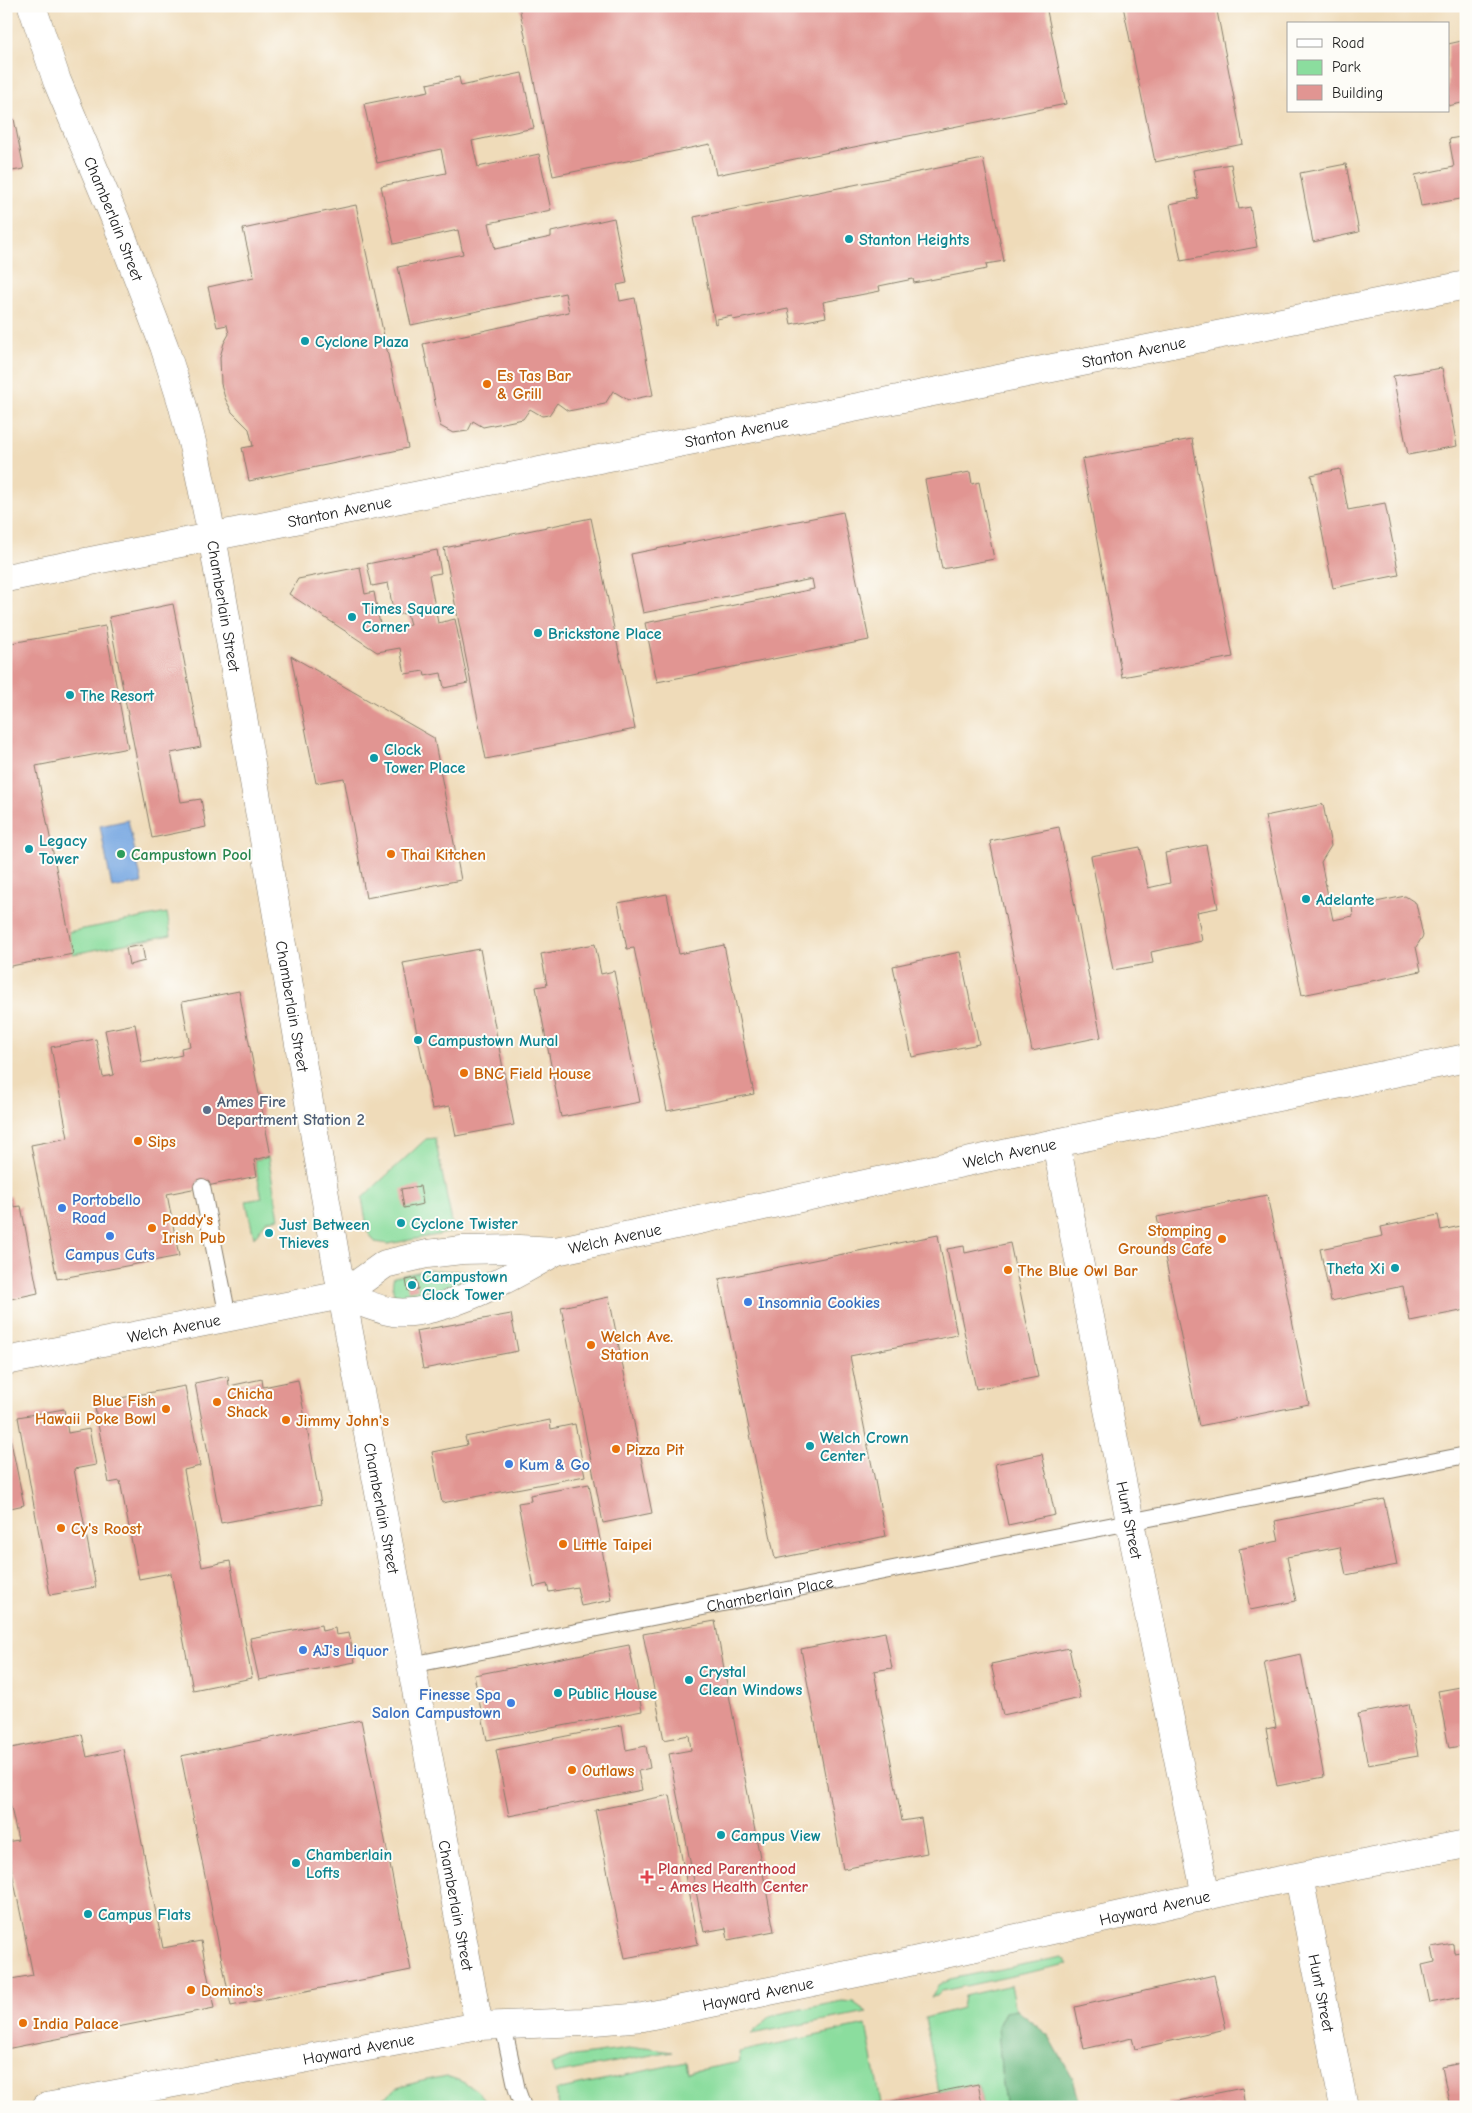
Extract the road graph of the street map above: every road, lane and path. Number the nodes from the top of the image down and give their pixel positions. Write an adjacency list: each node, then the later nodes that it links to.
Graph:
1 (32, 6): 3 (street, Chamberlain Street)
2 (1466, 285): 3 (street, Stanton Avenue)
3 (212, 536): 4 (street, Stanton Avenue); 9 (street, Chamberlain Street)
4 (6, 578)
5 (1466, 1058): 6 (street, Welch Avenue)
6 (1056, 1143): 8 (street, Welch Avenue); 13 (street, Hunt Street)
7 (202, 1187): 10 (lane)
8 (556, 1251): 9 (street, Welch Avenue); 9 (street, Welch Avenue)
9 (342, 1295): 10 (street, Welch Avenue); 14 (street, Chamberlain Street)
10 (228, 1317): 11 (street, Welch Avenue)
11 (6, 1362)
12 (1466, 1455): 13 (lane, Chamberlain Place)
13 (1129, 1520): 14 (lane, Chamberlain Place); 17 (street, Hunt Street)
14 (411, 1665): 18 (street, Chamberlain Street)
15 (1466, 1844): 16 (street, Hayward Avenue)
16 (1299, 1877): 17 (street, Hayward Avenue); 21 (street, Hunt Street)
17 (1206, 1896): 18 (street, Hayward Avenue)
18 (491, 2025): 19 (street, Hayward Avenue); 20 (lane)
19 (46, 2107)
20 (523, 2107)
21 (1344, 2107)

